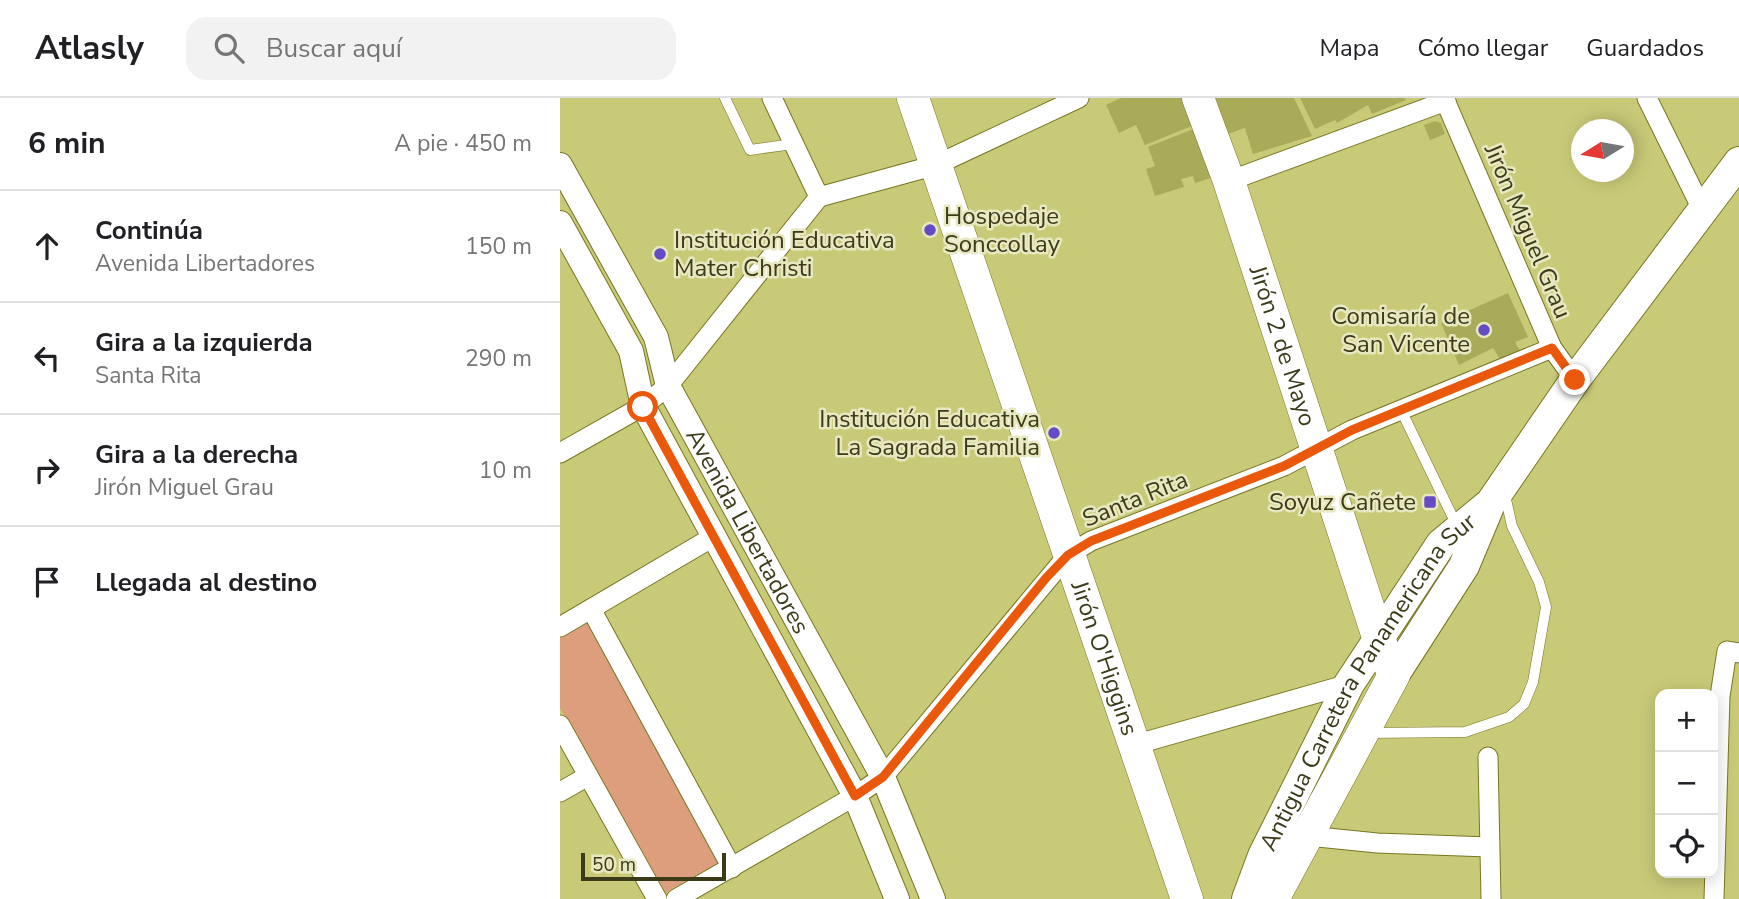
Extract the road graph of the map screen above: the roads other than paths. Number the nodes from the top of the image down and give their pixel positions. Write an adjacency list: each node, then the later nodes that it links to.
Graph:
1 (725, 98): 8 (lane)
2 (772, 98): 8 (street)
3 (913, 98): 11 (highway, Jirón O'Higgins)
4 (1079, 98): 11 (street)
5 (1198, 98): 12 (highway, Jirón 2 de Mayo)
6 (1647, 98): 14 (street)
7 (1445, 99): 12 (street); 16 (street, Jirón Miguel Grau)
8 (793, 144): 13 (street)
9 (1739, 162): 14 (main road)
10 (560, 164): 18 (street, Avenida Libertadores)
11 (936, 165): 13 (street); 26 (highway, Jirón O'Higgins)
12 (1229, 181): 21 (highway, Jirón 2 de Mayo)
13 (819, 197): 18 (street)
14 (1703, 211): 17 (main road)
15 (560, 223): 19 (street, Avenida Libertadores)
16 (1552, 348): 17 (street, Jirón Miguel Grau); 20 (street, Santa Rita)
17 (1575, 380): 23 (main road)
18 (668, 386): 19 (street); 38 (street, Avenida Libertadores)
19 (643, 407): 22 (street); 25 (street, Avenida Libertadores)
20 (1401, 410): 21 (street, Santa Rita); 24 (lane)
21 (1317, 447): 26 (street, Santa Rita); 29 (highway, Jirón 2 de Mayo)
22 (560, 453)
23 (1496, 495): 24 (main road, Antigua Carretera Panamericana Sur); 31 (main road, Antigua Carretera Panamericana Sur); 34 (lane)
24 (1459, 529): 29 (main road, Antigua Carretera Panamericana Sur)
25 (713, 537): 27 (street); 40 (street, Avenida Libertadores)
26 (1068, 555): 35 (highway, Jirón O'Higgins); 38 (street, Santa Rita)
27 (591, 609): 28 (street); 43 (street)
28 (560, 627)
29 (1378, 637): 31 (highway, Jirón 2 de Mayo); 32 (main road, Antigua Carretera Panamericana Sur)
30 (1739, 653): 52 (street)
31 (1394, 675): 34 (highway, Antigua Carretera Panamericana Sur)
32 (1349, 684): 35 (street); 49 (main road, Antigua Carretera Panamericana Sur)
33 (560, 726): 37 (street)
34 (1363, 733): 41 (highway, Antigua Carretera Panamericana Sur)
35 (1134, 745): 48 (highway, Jirón O'Higgins)
36 (1488, 757): 42 (street)
37 (588, 776): 39 (street); 44 (street)
38 (883, 777): 40 (street, Santa Rita); 47 (street, Avenida Libertadores)
39 (560, 792)
40 (855, 796): 43 (street, Santa Rita); 46 (street, Avenida Libertadores)
41 (1308, 836): 42 (street); 50 (highway, Antigua Carretera Panamericana Sur)
42 (1489, 847): 51 (street)
43 (732, 868): 45 (street, Santa Rita)
44 (657, 899)
45 (676, 899)
46 (897, 899)
47 (933, 899)
48 (1187, 899)
49 (1247, 899)
50 (1273, 899)
51 (1491, 899)
52 (1714, 899)

